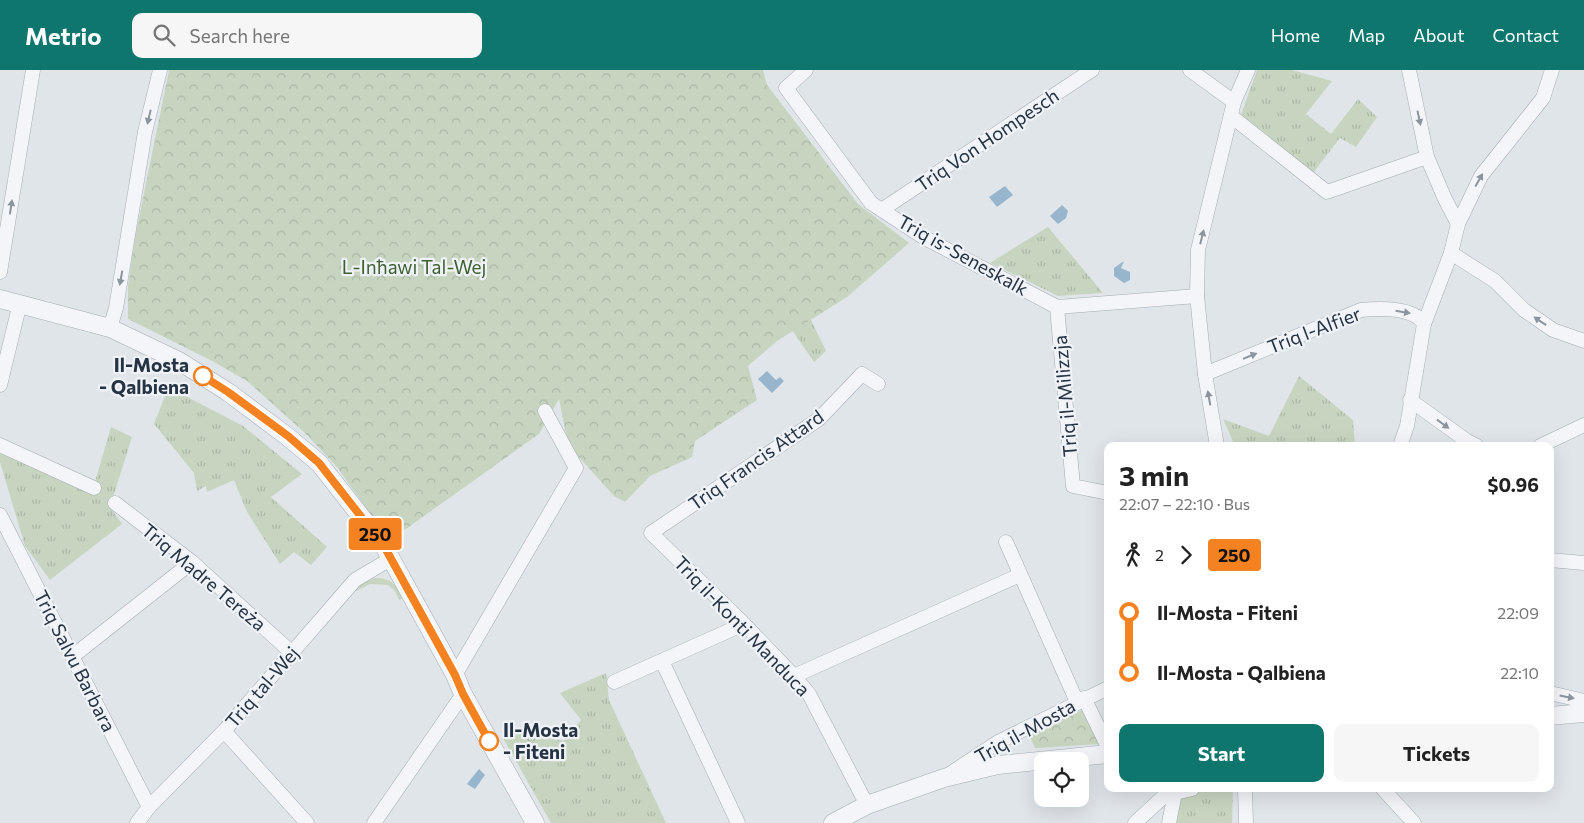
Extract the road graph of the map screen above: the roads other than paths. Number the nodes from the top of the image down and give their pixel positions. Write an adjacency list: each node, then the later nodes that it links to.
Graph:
1 (33, 70): 15 (street, one-way to 1)
2 (160, 70): 21 (street, one-way to 21)
3 (806, 70): 12 (street, Triq is-Seneskalk)
4 (1092, 70): 12 (street, Triq Von Hompesch)
5 (1190, 70): 9 (street)
6 (1248, 70): 9 (street)
7 (1409, 70): 11 (street, one-way to 11)
8 (1552, 70): 13 (street, one-way to 8)
9 (1234, 102): 10 (street)
10 (1231, 116): 11 (street); 16 (street, one-way to 10)
11 (1427, 157): 13 (street)
12 (883, 209): 19 (street, Triq is-Seneskalk)
13 (1458, 224): 14 (street)
14 (1452, 253): 20 (street); 22 (street, one-way to 14)
15 (0, 272)
16 (1197, 296): 19 (street); 23 (street)
17 (0, 299): 18 (street)
18 (20, 303): 21 (street); 25 (street)
19 (1057, 307): 35 (street, Triq il-Milizzja)
20 (1424, 324): 23 (street, Triq l-Alfier, one-way to 20); 26 (street)
21 (110, 328): 40 (street)
22 (1584, 341)
23 (1204, 374): 29 (street, one-way to 23)
24 (878, 384): 38 (street, Triq Francis Attard)
25 (0, 385)
26 (1410, 400): 30 (street); 31 (street, one-way to 31)
27 (545, 411): 49 (street)
28 (1584, 425): 32 (street)
29 (1216, 442)
30 (1401, 442)
31 (1469, 442)
32 (1548, 442)
33 (0, 445): 34 (street)
34 (94, 488)
35 (1104, 492)
36 (115, 503): 42 (street, Triq Madre Tereża)
37 (0, 515): 47 (street, Triq Salvu Barbara)
38 (651, 533): 45 (street, Triq il-Konti Manduca)
39 (1006, 542): 44 (street)
40 (392, 558): 46 (street, Triq tal-Wej); 49 (street)
41 (1554, 560): 43 (street)
42 (192, 562): 46 (street, Triq Madre Tereża); 47 (street)
43 (1584, 563)
44 (1020, 574): 50 (street); 55 (street)
45 (744, 624): 48 (street); 50 (street, Triq il-Konti Manduca)
46 (292, 652): 59 (street, Triq tal-Wej)
47 (73, 656): 67 (street, Triq Salvu Barbara)
48 (662, 661): 51 (street); 73 (street)
49 (455, 675): 53 (street)
50 (794, 676): 66 (street, Triq il-Konti Manduca)
51 (614, 682)
52 (1104, 690): 55 (street, Triq il-Mosta)
53 (463, 694): 71 (street); 72 (street)
54 (1554, 695): 56 (street, one-way to 56)
55 (1080, 700): 60 (street); 62 (street, Triq il-Mosta)
56 (1584, 701)
57 (1584, 713): 58 (street)
58 (1554, 716)
59 (224, 731): 67 (street, Triq tal-Wej); 70 (street)
60 (1104, 740)
61 (1104, 754): 62 (street)
62 (944, 778): 66 (street)
63 (1175, 792): 75 (street); 76 (street)
64 (1245, 792): 68 (street)
65 (1386, 792): 78 (street)
66 (867, 805): 74 (street)
67 (149, 807): 69 (street, Triq tal-Wej)
68 (1246, 817): 77 (street)
69 (136, 823)
70 (307, 823)
71 (374, 823)
72 (535, 823)
73 (738, 823)
74 (833, 823)
75 (1135, 823)
76 (1169, 823)
77 (1254, 823)
78 (1414, 823)

